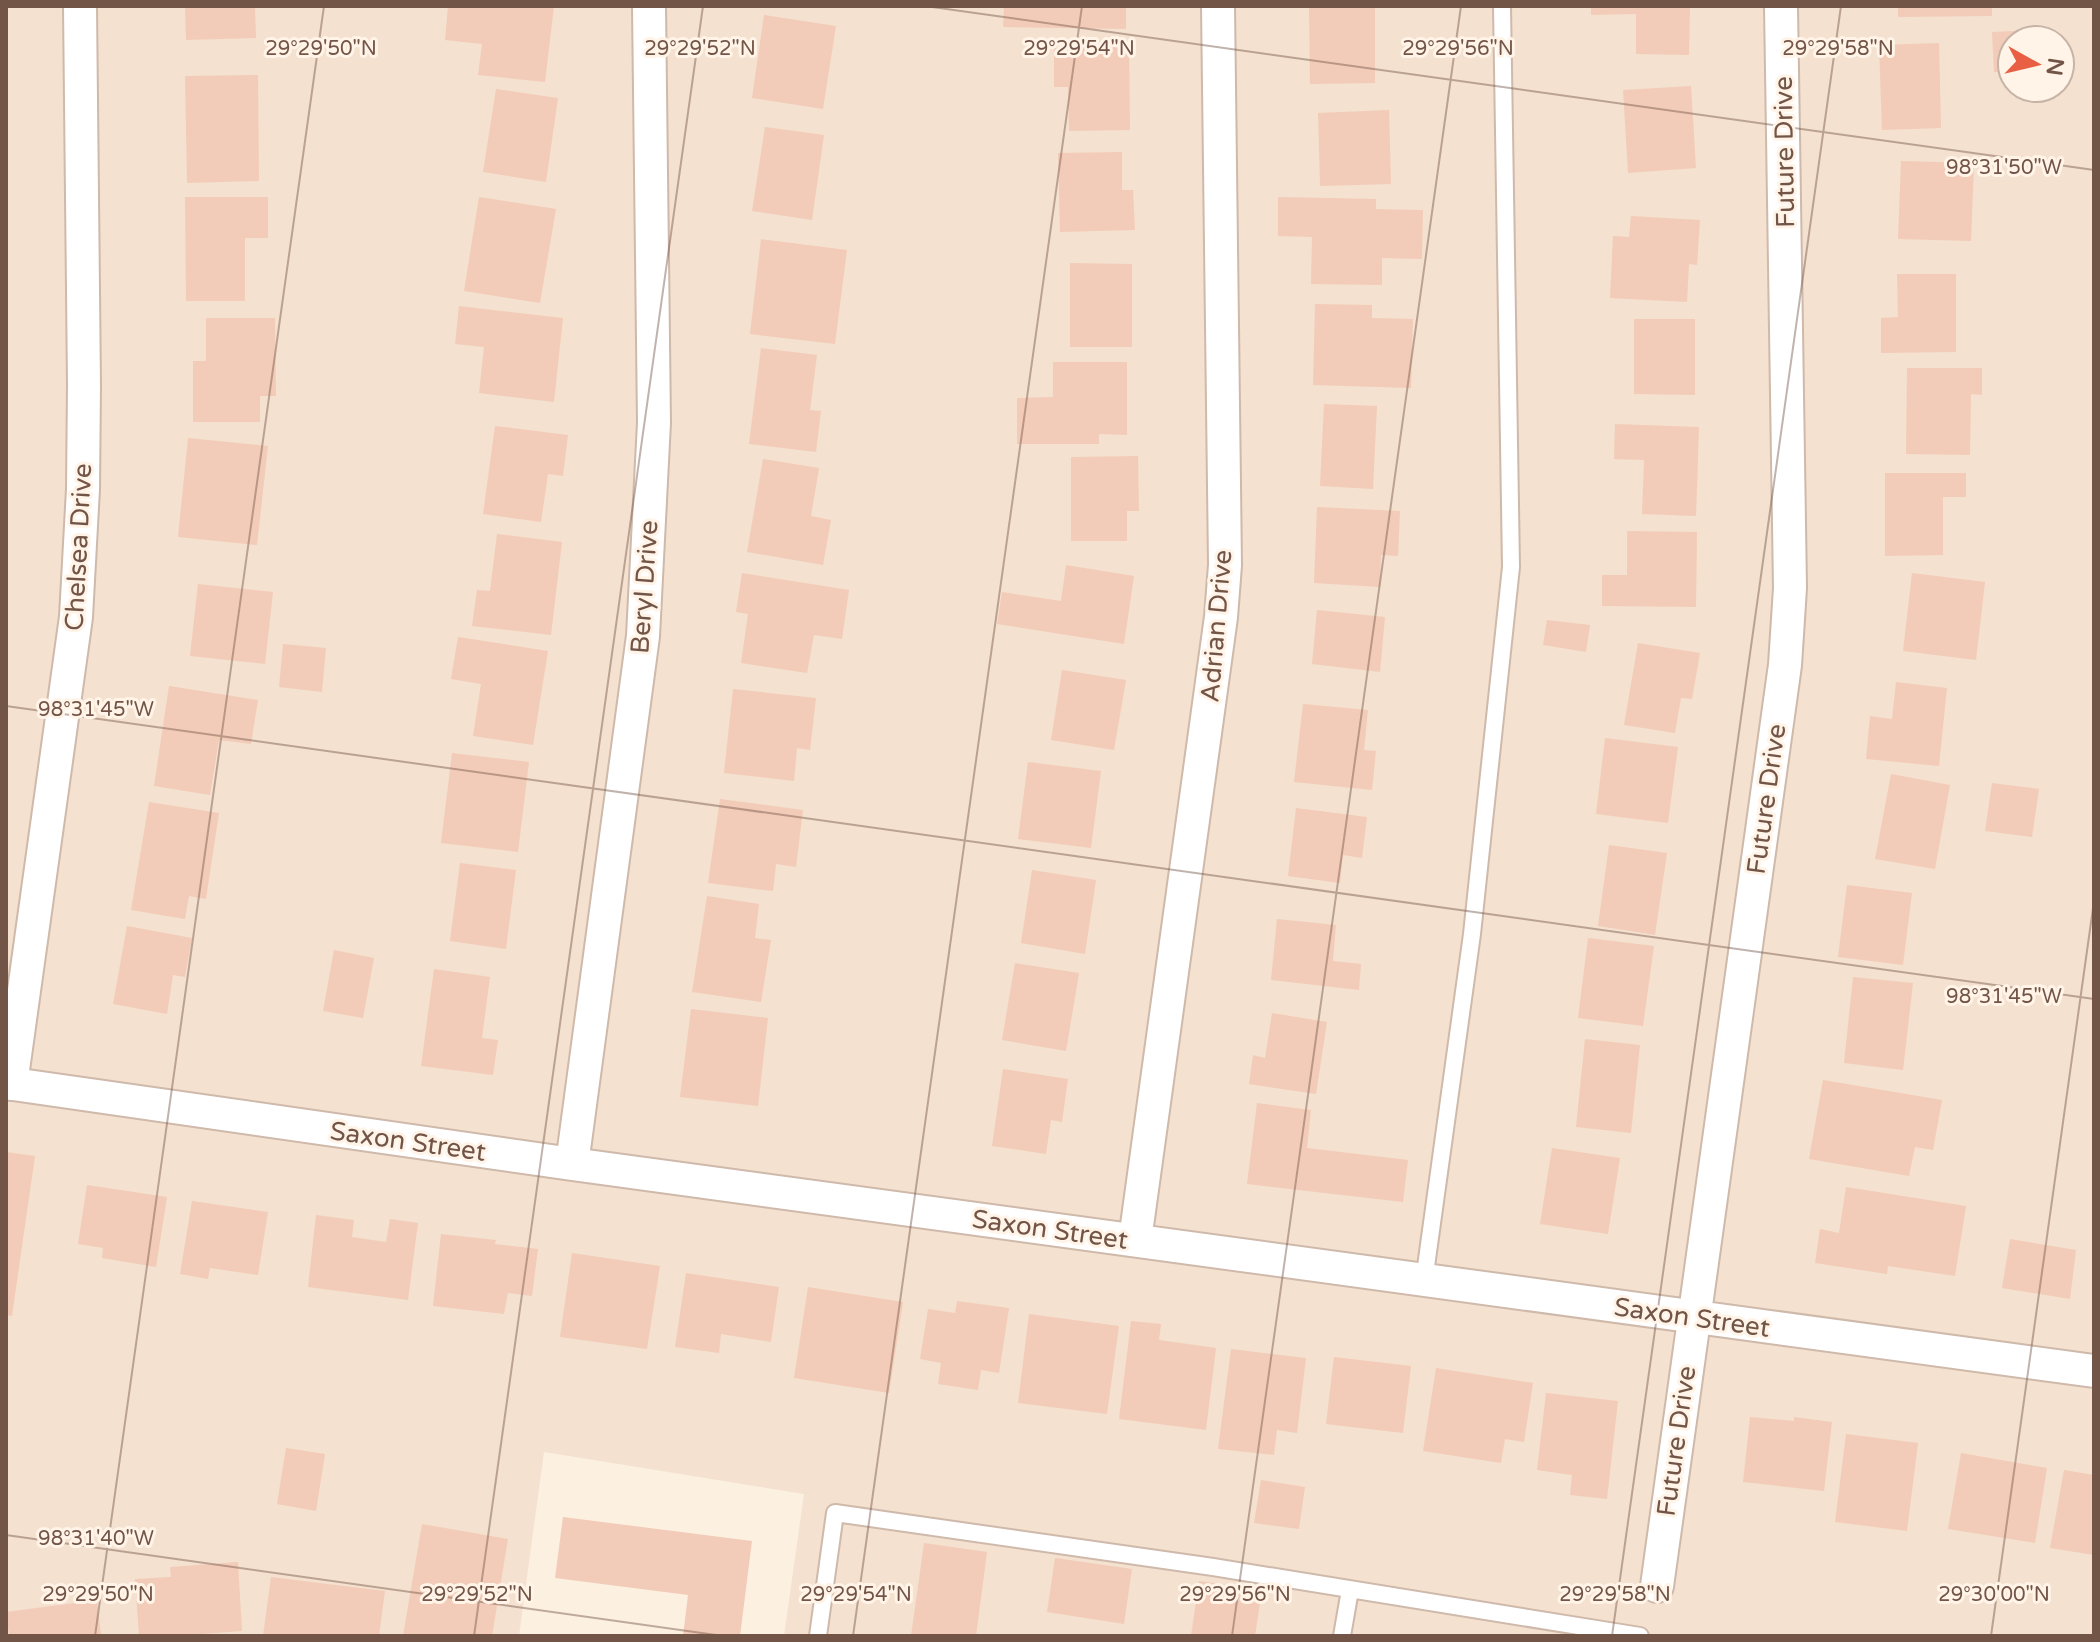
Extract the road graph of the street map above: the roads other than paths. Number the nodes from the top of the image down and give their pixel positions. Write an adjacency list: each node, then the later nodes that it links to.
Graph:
1 (80, 6): 6 (street, Chelsea Drive)
2 (649, 6): 7 (street, Beryl Drive)
3 (1218, 6): 8 (street, Adrian Drive)
4 (1502, 6): 9 (lane)
5 (1781, 6): 10 (street, Future Drive)
6 (8, 1084): 7 (street, Saxon Street)
7 (572, 1164): 8 (street, Saxon Street)
8 (1135, 1240): 9 (street, Saxon Street)
9 (1424, 1281): 10 (street, Saxon Street)
10 (1693, 1318): 11 (street, Saxon Street); 12 (street, Future Drive)
11 (2094, 1371)
12 (1657, 1586)
13 (1350, 1590): 14 (lane); 15 (lane); 16 (lane)
14 (818, 1636)
15 (1342, 1636)
16 (1640, 1636)

